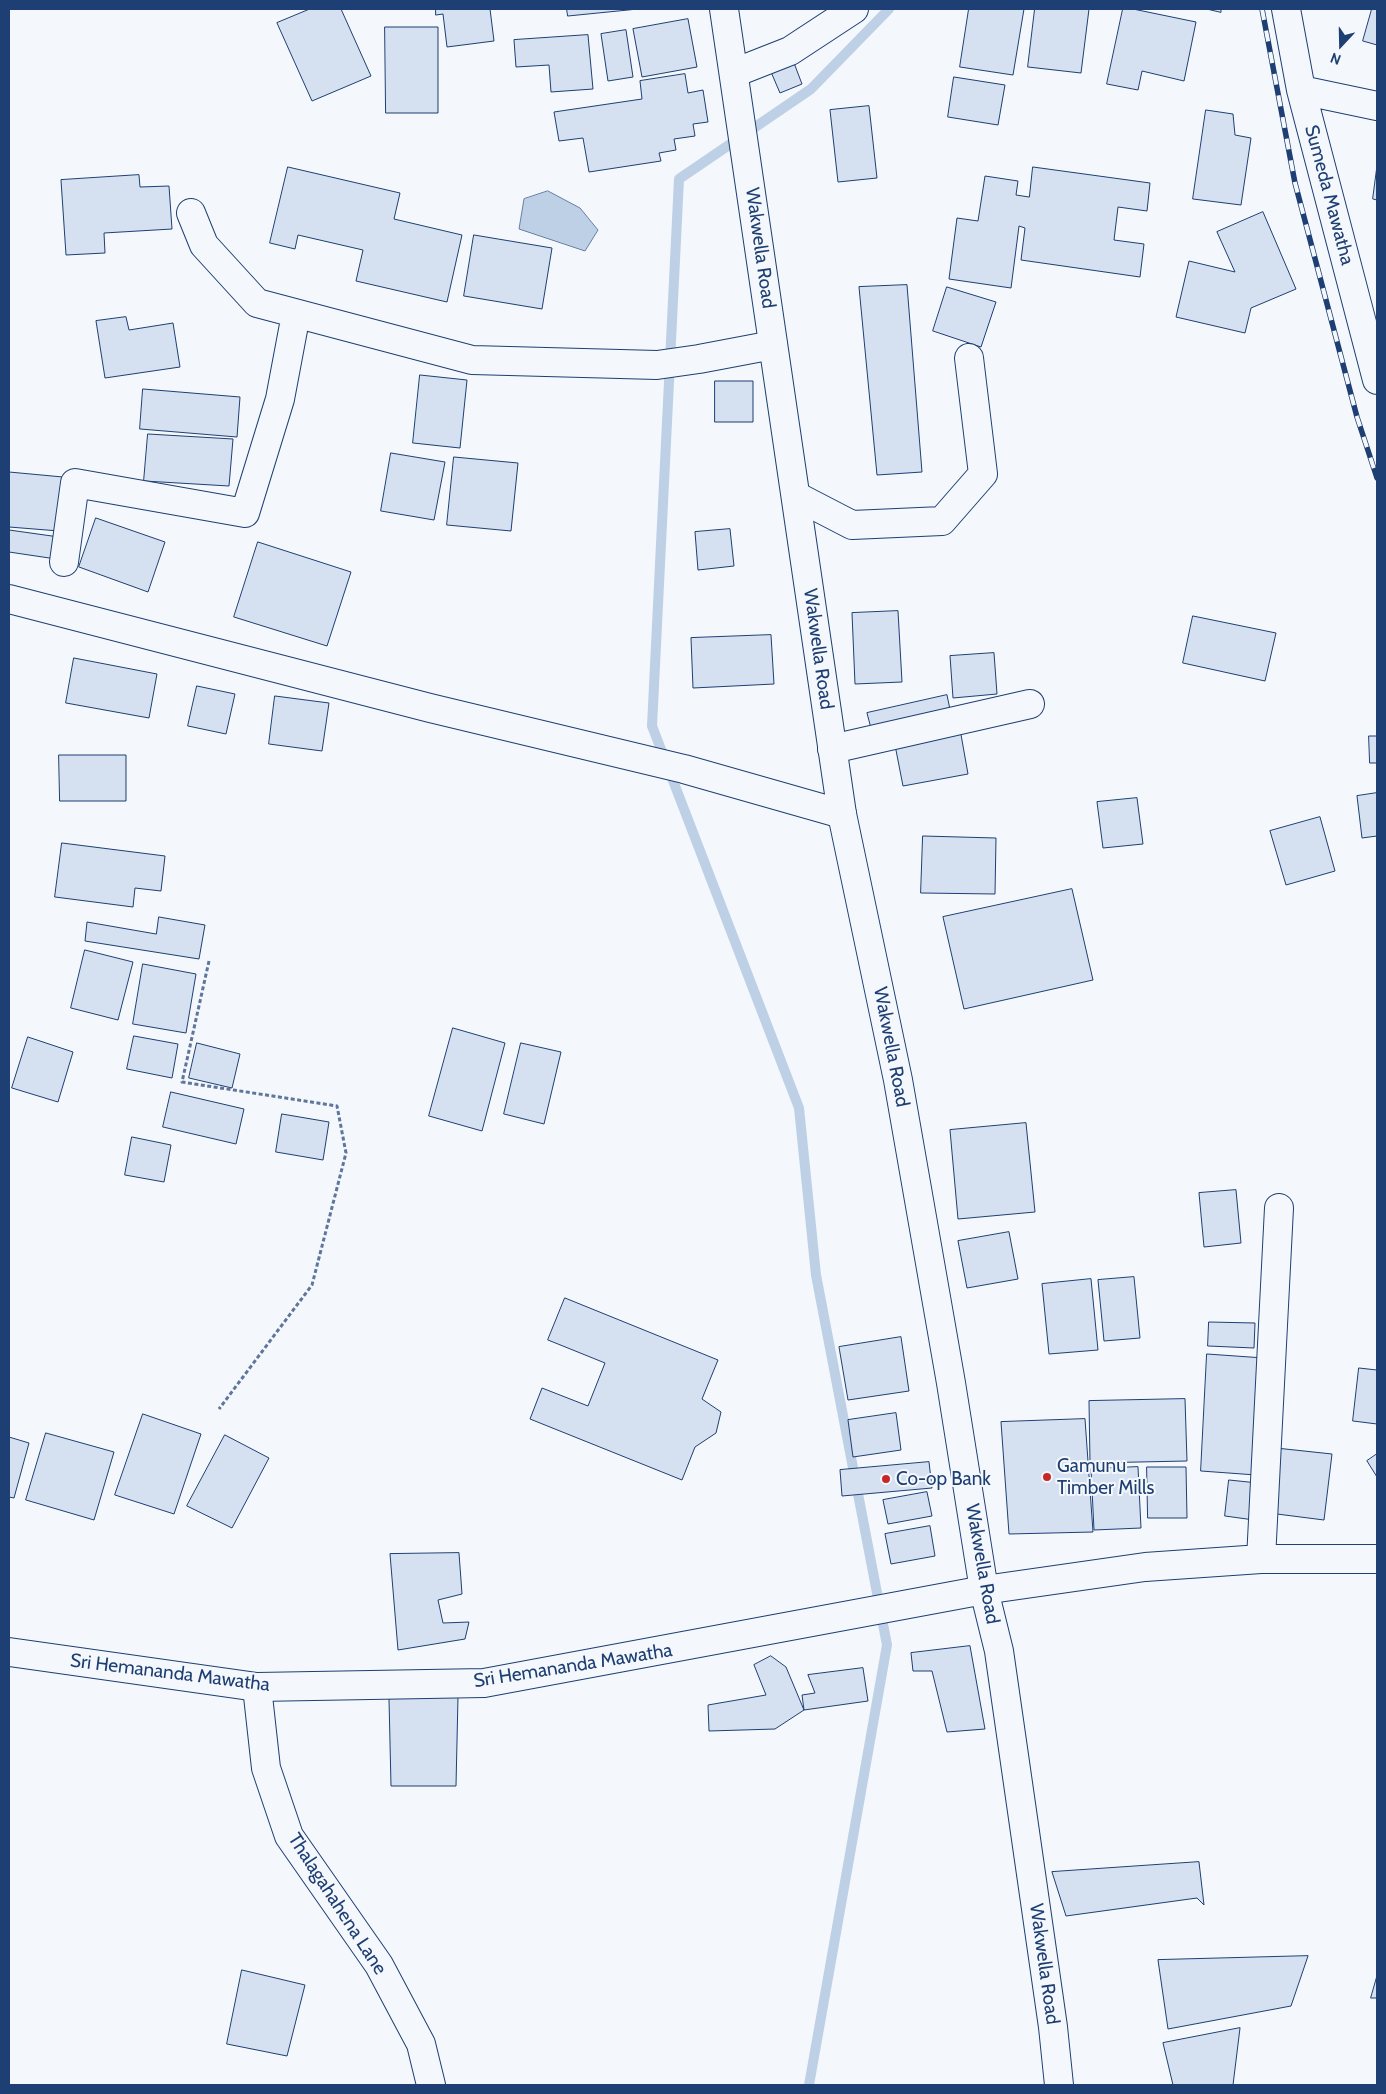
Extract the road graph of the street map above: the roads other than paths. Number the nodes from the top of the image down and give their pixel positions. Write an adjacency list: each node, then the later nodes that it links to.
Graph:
1 (724, 9): 4 (street, Wakwella Road)
2 (854, 9): 4 (street)
3 (1286, 9): 5 (street, Sumeda Mawatha)
4 (734, 73): 9 (street, Wakwella Road)
5 (1301, 90): 6 (street); 11 (street, Sumeda Mawatha)
6 (1377, 106)
7 (191, 213): 8 (street)
8 (296, 314): 9 (street); 13 (street)
9 (773, 345): 12 (street, Wakwella Road)
10 (969, 358): 12 (street)
11 (1377, 380)
12 (796, 496): 16 (street, Wakwella Road)
13 (64, 562)
14 (9, 599): 17 (street)
15 (1030, 704): 16 (street)
16 (832, 749): 17 (street, Wakwella Road)
17 (842, 814): 21 (street, Wakwella Road)
18 (1279, 1208): 19 (street)
19 (1261, 1559): 20 (street, Sri Hemananda Mawatha); 21 (street, Sri Hemananda Mawatha)
20 (1377, 1559)
21 (984, 1590): 23 (street, Sri Hemananda Mawatha); 25 (street, Wakwella Road)
22 (9, 1652): 23 (street, Sri Hemananda Mawatha)
23 (257, 1687): 24 (street, Thalagahahena Lane)
24 (431, 2085)
25 (1059, 2085)

